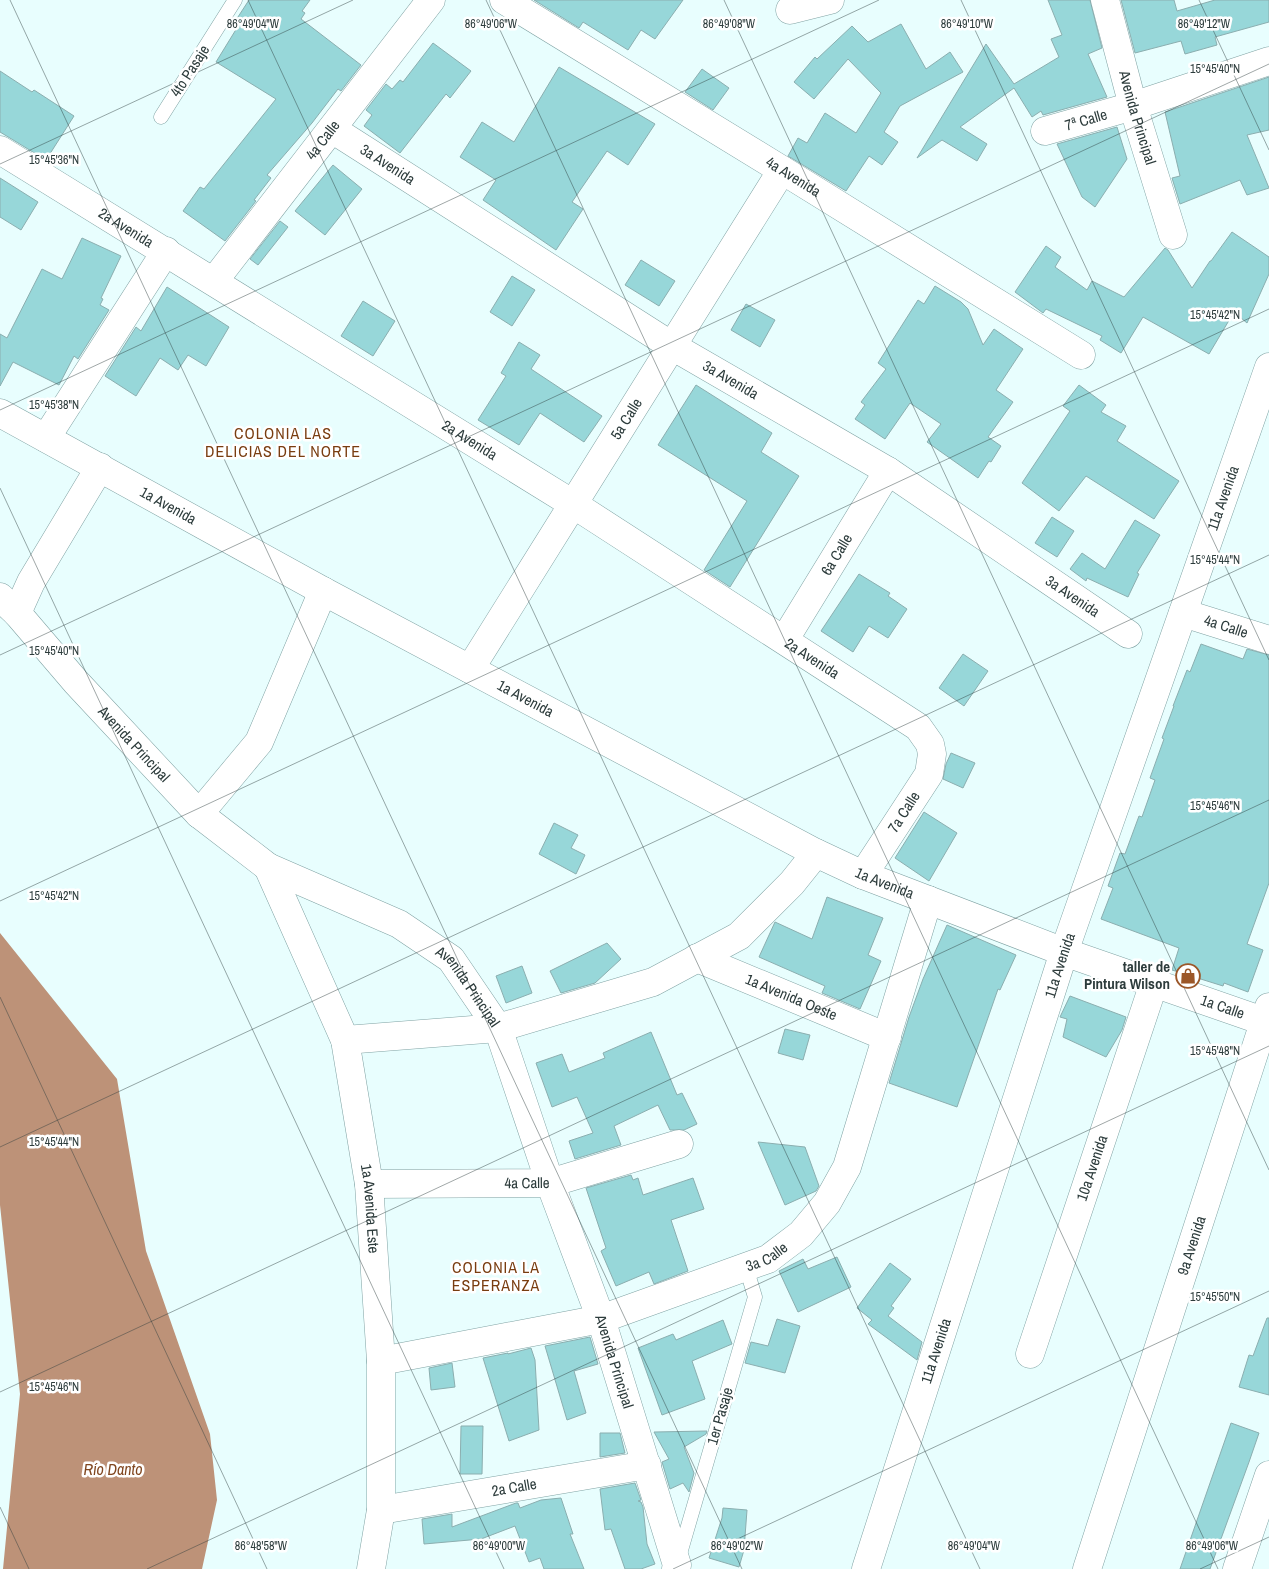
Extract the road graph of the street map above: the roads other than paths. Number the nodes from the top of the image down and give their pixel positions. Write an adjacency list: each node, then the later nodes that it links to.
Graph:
1 (235, 0): 9 (lane, 4to Pasaje)
2 (431, 0): 10 (street, 4a Calle)
3 (504, 0): 13 (street, 4a Avenida)
4 (830, 0): 6 (street)
5 (1104, 0): 8 (street, Avenida Principal)
6 (790, 10)
7 (1269, 61): 8 (street, 7ª Calle)
8 (1133, 106): 11 (street, 7ª Calle); 14 (street, Avenida Principal)
9 (160, 117)
10 (332, 129): 16 (street, 4a Calle); 17 (street, 3a Avenida)
11 (1045, 131)
12 (0, 150): 15 (street, 2a Avenida)
13 (782, 170): 17 (street, 5a Calle); 18 (street, 4a Avenida)
14 (1173, 235)
15 (166, 251): 16 (street, 2a Avenida); 21 (street)
16 (214, 281): 24 (street, 2a Avenida)
17 (672, 346): 23 (street, 3a Avenida); 24 (street, 5a Calle)
18 (1081, 356)
19 (1269, 367): 27 (street, 11a Avenida)
20 (0, 412): 21 (street, 1a Avenida)
21 (46, 438): 22 (street, 1a Avenida)
22 (100, 468): 25 (street, 1a Avenida); 26 (street)
23 (888, 472): 28 (street, 3a Avenida); 29 (street, 6a Calle)
24 (573, 504): 29 (street, 2a Avenida); 31 (street, 5a Calle)
25 (324, 591): 31 (street, 1a Avenida); 33 (street)
26 (8, 605): 33 (street, Avenida Principal)
27 (1183, 613): 30 (street, 4a Calle); 38 (street, 11a Avenida)
28 (1128, 634)
29 (785, 640): 32 (street, 2a Avenida)
30 (1269, 640)
31 (470, 669): 34 (street, 1a Avenida)
32 (930, 744): 36 (street, 7a Calle)
33 (199, 814): 35 (street, Avenida Principal)
34 (816, 853): 36 (street, 1a Avenida); 39 (street)
35 (268, 867): 42 (street, Avenida Principal); 44 (street, 1a Avenida Este)
36 (863, 875): 37 (street, 1a Avenida)
37 (928, 900): 38 (street, 1a Avenida); 43 (street, 3a Calle)
38 (1064, 952): 40 (street, 1a Calle); 57 (street, 11a Avenida)
39 (697, 958): 42 (street); 43 (street, 1a Avenida Oeste)
40 (1154, 983): 41 (street, 1a Calle); 50 (street, 10a Avenida)
41 (1267, 1017): 58 (street, 9a Avenida)
42 (498, 1028): 44 (street); 46 (street, Avenida Principal)
43 (887, 1037): 48 (street, 3a Calle)
44 (345, 1040): 47 (street, 1a Avenida Este)
45 (679, 1144): 46 (street, 4a Calle)
46 (550, 1183): 47 (street, 4a Calle); 49 (street, Avenida Principal)
47 (369, 1184): 51 (street, 1a Avenida Este)
48 (746, 1267): 49 (street, 3a Calle); 55 (lane, 1er Pasaje)
49 (601, 1319): 51 (street, 3a Calle); 52 (street, Avenida Principal)
50 (1030, 1354)
51 (381, 1361): 54 (street, 1a Avenida Este)
52 (647, 1465): 54 (street, 2a Calle); 55 (street, Avenida Principal)
53 (1269, 1475): 59 (street)
54 (380, 1510): 56 (street, 1a Avenida Este)
55 (677, 1567)
56 (371, 1569)
57 (866, 1569)
58 (1087, 1569)
59 (1238, 1569)

